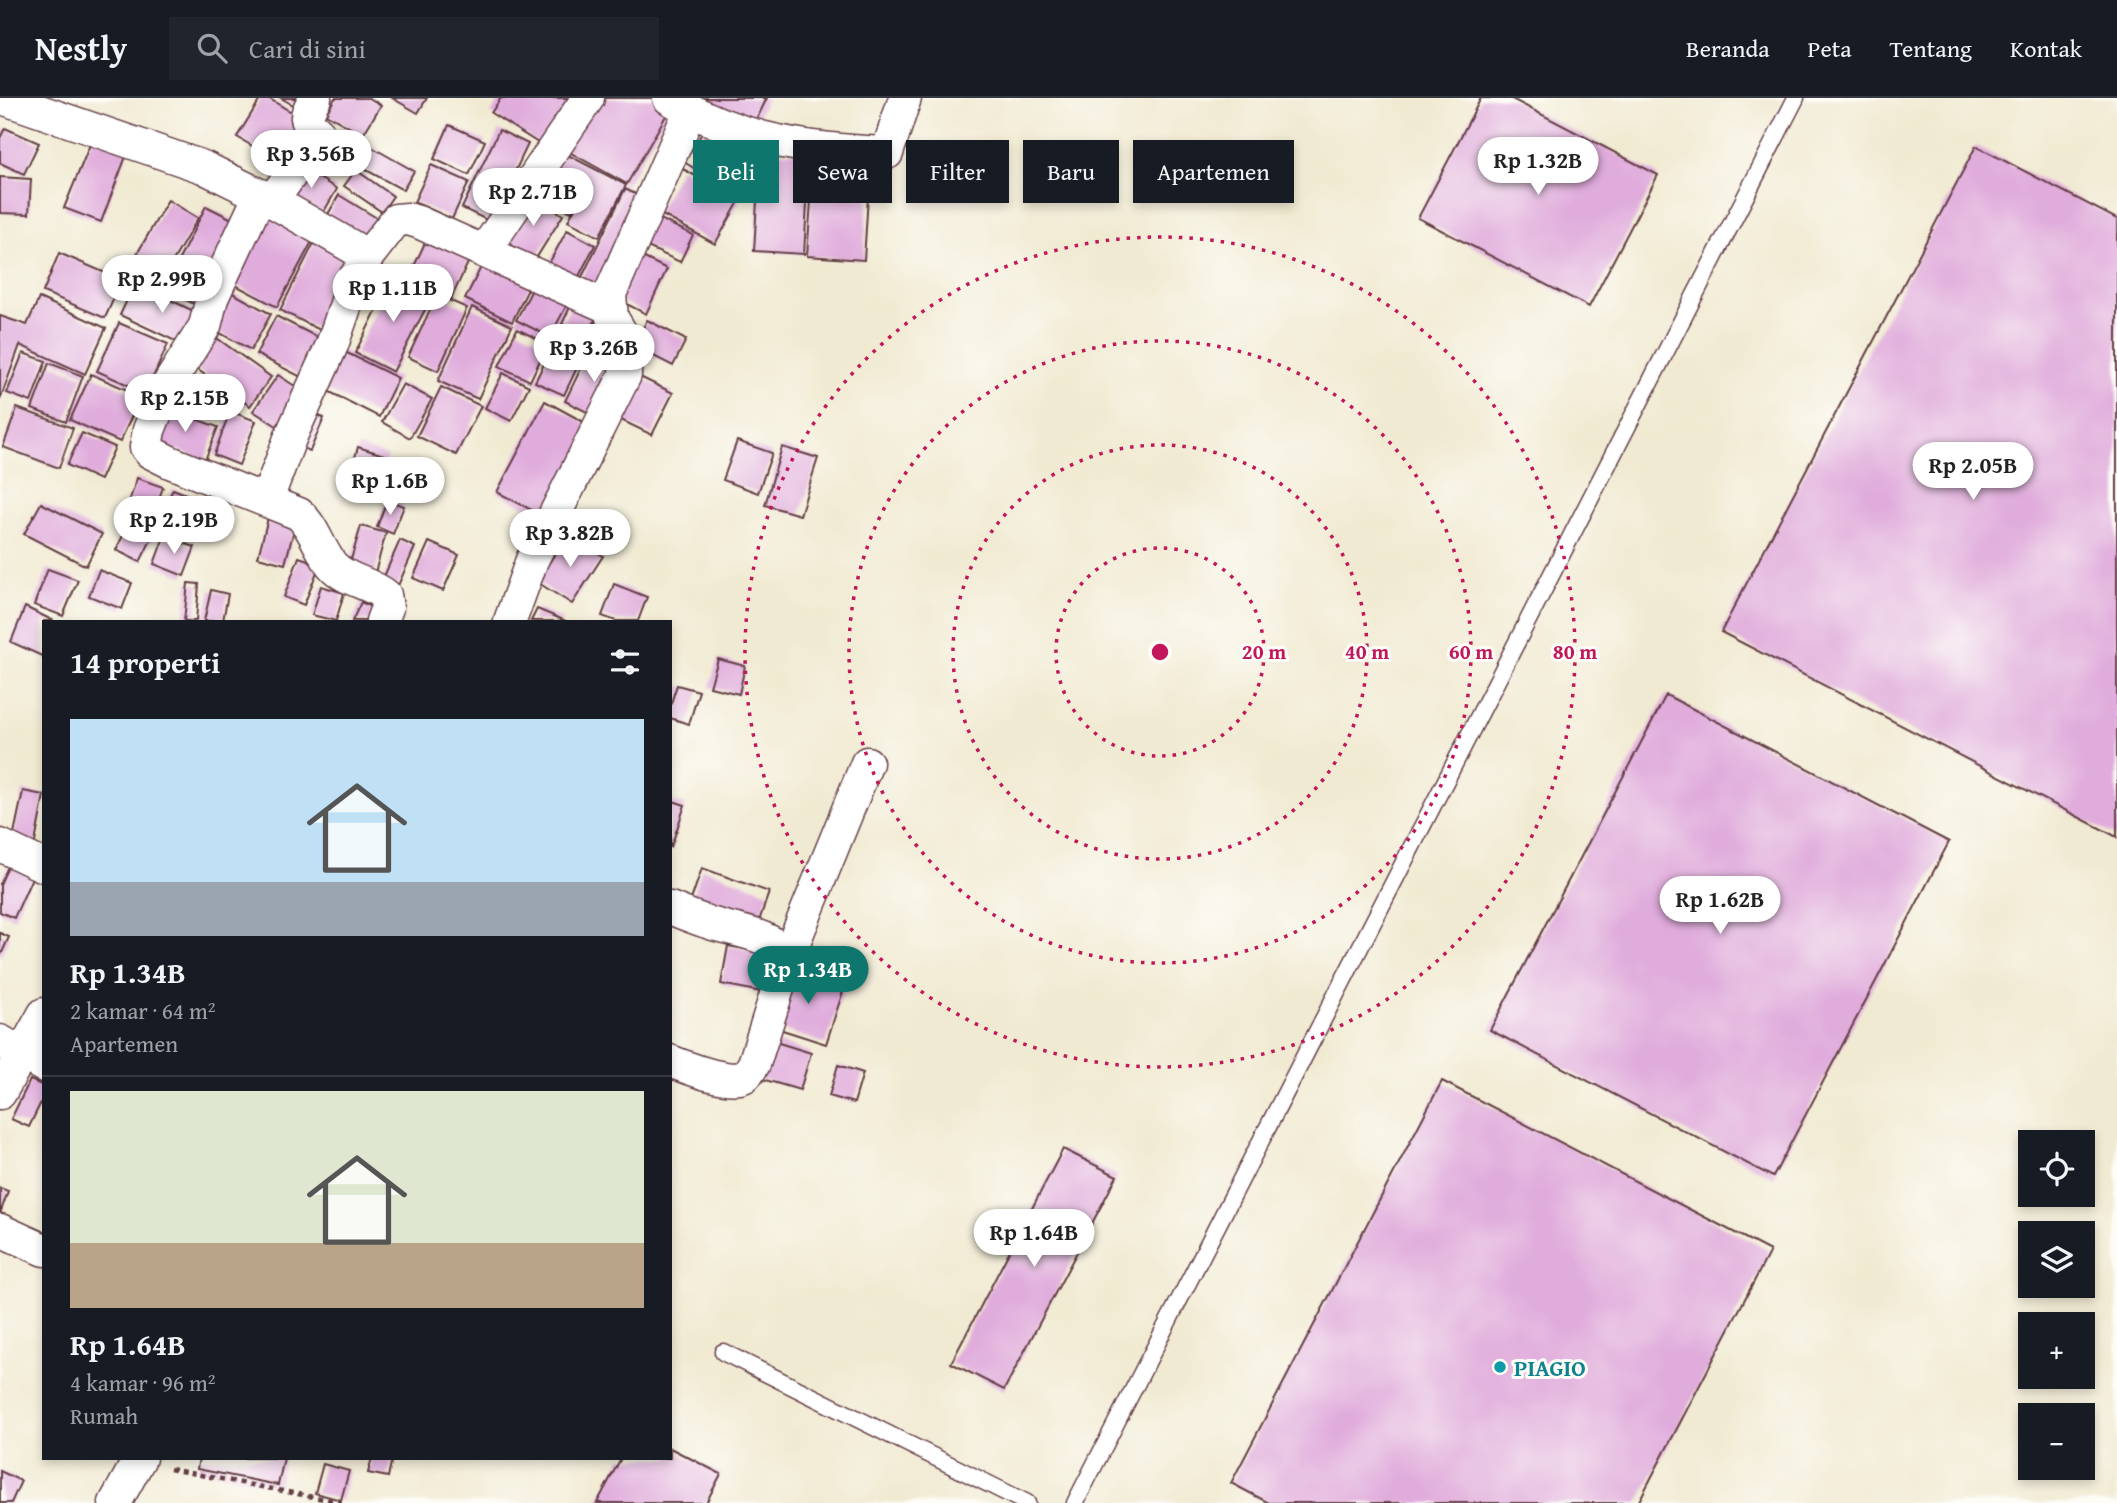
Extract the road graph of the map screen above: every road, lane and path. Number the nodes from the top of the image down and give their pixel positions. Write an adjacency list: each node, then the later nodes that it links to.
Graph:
1 (2, 98): 7 (street)
2 (315, 98): 7 (street)
3 (587, 98): 8 (street)
4 (905, 98): 6 (street)
5 (1796, 98): 30 (lane)
6 (677, 102): 10 (street)
7 (266, 198): 9 (street); 11 (street)
8 (485, 250): 9 (street); 10 (street)
9 (368, 256): 11 (street)
10 (610, 308): 13 (street)
11 (267, 499): 12 (street)
12 (382, 620)
13 (510, 620)
14 (867, 763): 18 (street)
15 (0, 845): 16 (street)
16 (42, 865)
17 (672, 909): 18 (street)
18 (788, 957): 21 (street)
19 (42, 1017): 20 (street)
20 (21, 1054): 22 (street)
21 (672, 1062)
22 (0, 1093)
23 (0, 1230): 24 (street)
24 (42, 1250)
25 (723, 1352): 29 (lane)
26 (139, 1460): 27 (street); 28 (path)
27 (115, 1503)
28 (344, 1503)
29 (1027, 1503)
30 (1075, 1503)

